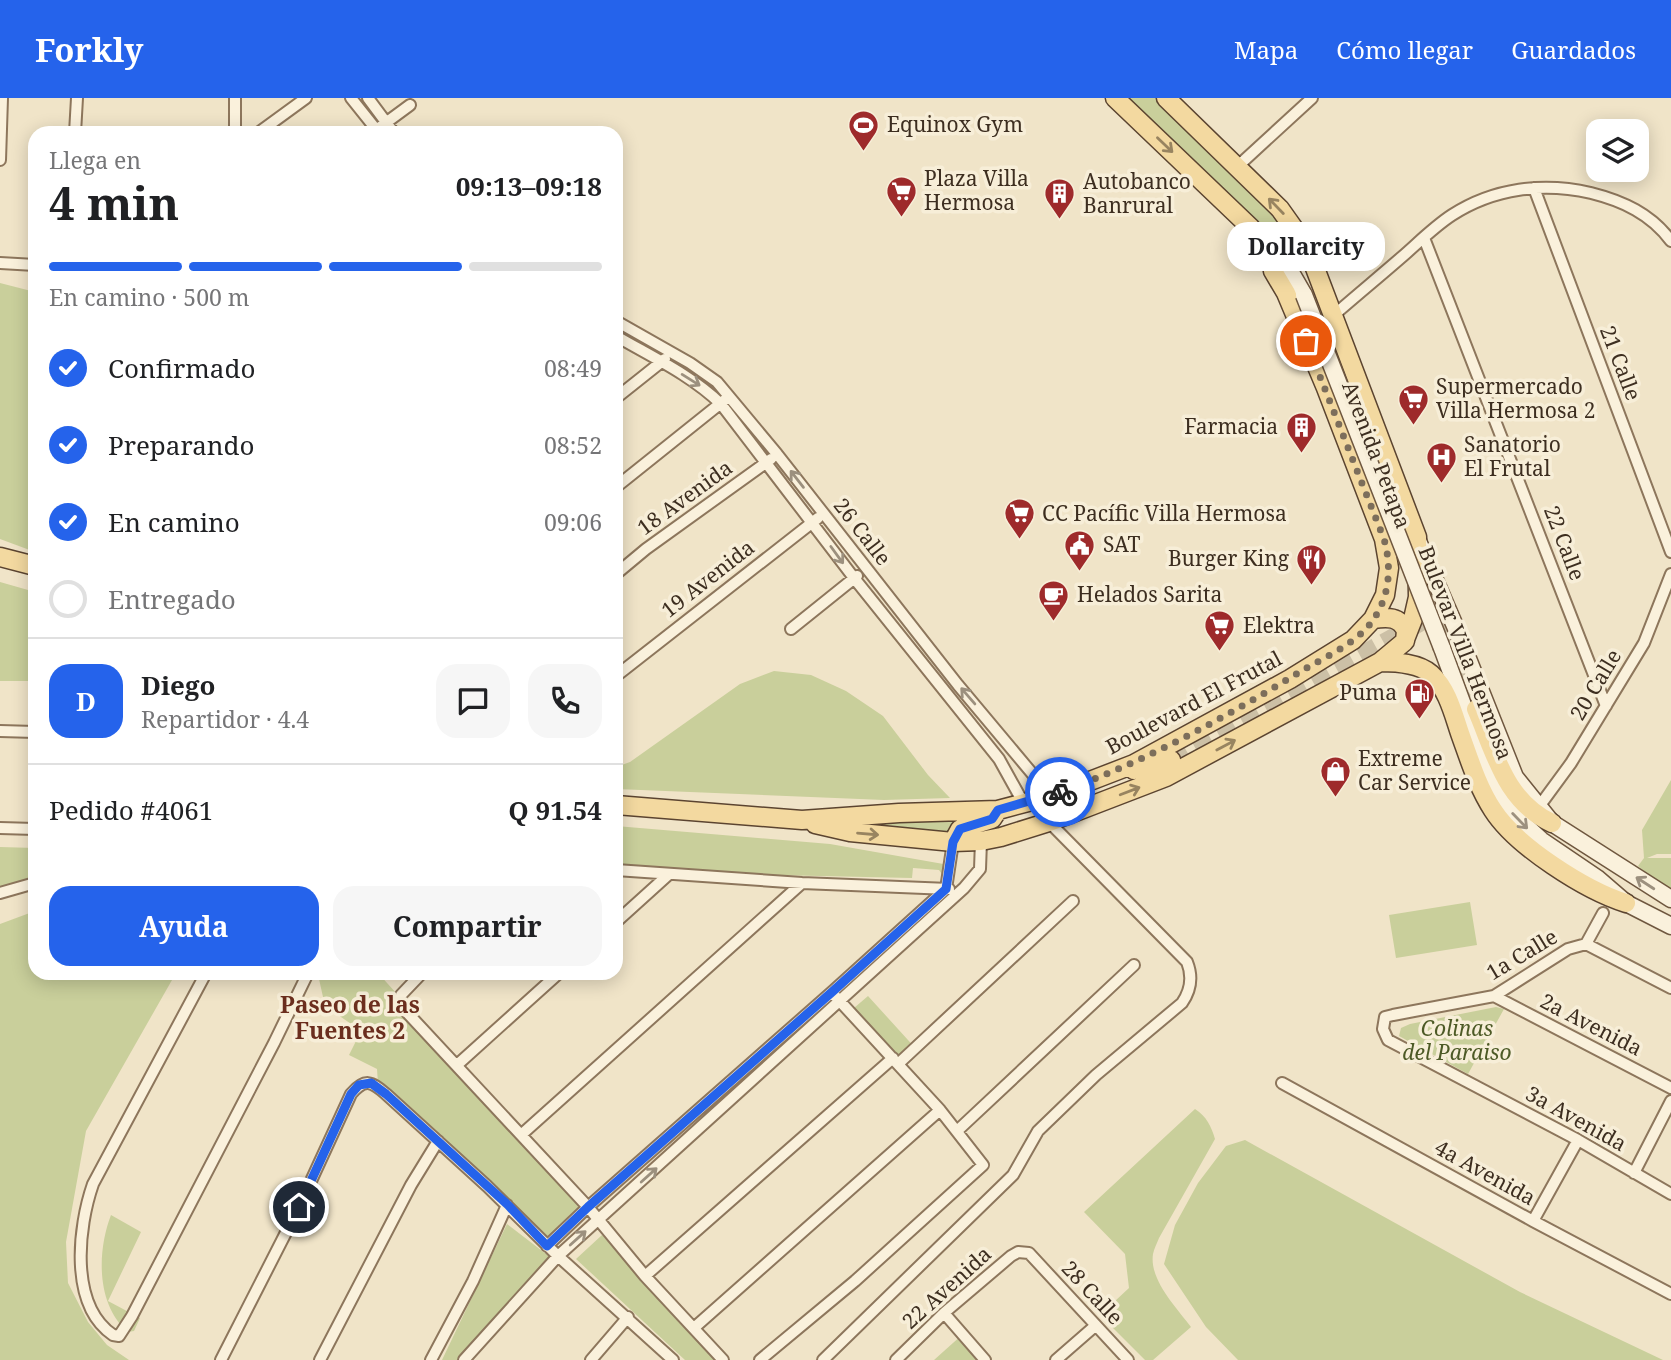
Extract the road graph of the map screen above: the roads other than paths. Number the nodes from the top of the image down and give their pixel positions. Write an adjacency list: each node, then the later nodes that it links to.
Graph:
1 (2, 98): 20 (street)
2 (77, 98): 14 (street)
3 (235, 98): 15 (street)
4 (306, 98): 16 (street)
5 (351, 98): 17 (street)
6 (368, 98): 13 (street)
7 (1115, 98): 25 (main road, Avenida Petapa, one-way to 25)
8 (1166, 98): 11 (main road, Avenida Petapa)
9 (1312, 98): 10 (street)
10 (1302, 102): 21 (street)
11 (1182, 104): 21 (main road, Avenida Petapa)
12 (410, 105): 13 (street)
13 (386, 122): 18 (street); 19 (street)
14 (75, 126)
15 (234, 126)
16 (268, 126)
17 (372, 126)
18 (382, 126)
19 (389, 126)
20 (0, 160)
21 (1238, 166): 28 (main road, Avenida Petapa, one-way to 21)
22 (1534, 188): 23 (street); 24 (street); 42 (street, 21 Calle)
23 (1424, 238): 28 (street); 56 (street, 22 Calle)
24 (1671, 241)
25 (1270, 251): 47 (main road, Avenida Petapa); 81 (main road, Bulevar Villa Hermosa, one-way to 81, bridge)
26 (0, 263): 27 (street)
27 (28, 265)
28 (1334, 315): 41 (main road, Avenida Petapa)
29 (623, 325): 31 (street, 26 Calle)
30 (623, 340): 32 (street, 26 Calle)
31 (672, 353): 32 (street); 34 (street, 26 Calle)
32 (661, 362): 33 (street); 35 (street, 26 Calle, one-way to 35)
33 (623, 392)
34 (730, 396): 35 (street); 36 (street, 26 Calle)
35 (720, 404): 37 (street, 26 Calle); 38 (street)
36 (777, 454): 37 (street, 18 Avenida); 39 (street, 26 Calle, one-way to 36)
37 (765, 463): 40 (street, 26 Calle); 46 (street, 18 Avenida)
38 (623, 481)
39 (823, 513): 40 (street, 19 Avenida); 48 (street, 26 Calle)
40 (812, 522): 50 (street, 26 Calle, one-way to 50); 55 (street, 19 Avenida)
41 (1416, 537): 45 (main road); 65 (main road, Bulevar Villa Hermosa)
42 (1671, 552)
43 (0, 557): 44 (main road)
44 (28, 564)
45 (1419, 564): 47 (main road); 53 (main road)
46 (623, 568)
47 (1389, 568): 51 (main road, Boulevard El Frutal)
48 (866, 569): 50 (street); 62 (street, 26 Calle, one-way to 48)
49 (1671, 574): 56 (street, 20 Calle)
50 (854, 578): 52 (street); 63 (street, 26 Calle)
51 (1373, 619): 53 (main road); 61 (main road, Boulevard El Frutal)
52 (791, 629)
53 (1404, 642): 54 (main road, Boulevard El Frutal)
54 (1380, 662): 68 (main road, Boulevard El Frutal, one-way to 54); 81 (main road)
55 (623, 670)
56 (1606, 706): 65 (street, 20 Calle)
57 (1476, 709): 69 (main road)
58 (0, 731): 59 (street)
59 (28, 732)
60 (1171, 760): 61 (main road)
61 (1107, 775): 62 (main road, Boulevard El Frutal)
62 (1051, 796): 63 (main road, Boulevard El Frutal)
63 (1024, 804): 66 (main road, Boulevard El Frutal)
64 (623, 806): 67 (main road, Boulevard El Frutal)
65 (1538, 808): 69 (main road, Bulevar Villa Hermosa)
66 (998, 810): 67 (main road, Boulevard El Frutal); 73 (main road)
67 (802, 820): 73 (main road, Boulevard El Frutal, one-way to 73)
68 (1049, 822): 72 (main road, Boulevard El Frutal); 131 (street)
69 (1552, 822): 82 (main road, Bulevar Villa Hermosa, one-way to 69)
70 (0, 828): 71 (street)
71 (28, 830)
72 (981, 841): 73 (main road, Boulevard El Frutal); 78 (street)
73 (953, 842): 79 (street)
74 (623, 871): 75 (street)
75 (668, 875): 76 (street); 85 (street)
76 (802, 883): 79 (street); 105 (street)
77 (28, 886): 80 (street)
78 (964, 888): 79 (street); 96 (street)
79 (946, 889): 94 (street)
80 (0, 893)
81 (1622, 900): 86 (main road, Bulevar Villa Hermosa)
82 (1671, 900)
83 (1073, 901): 98 (street)
84 (1603, 913): 87 (street, 1a Calle)
85 (623, 916)
86 (1671, 926)
87 (1586, 944): 93 (street); 95 (street, 1a Calle)
88 (1134, 965): 104 (street)
89 (202, 980): 90 (street)
90 (305, 980)
91 (415, 980): 99 (street)
92 (551, 980): 99 (street)
93 (1671, 988)
94 (832, 992): 96 (street); 111 (street)
95 (1494, 996): 97 (street, 1a Calle); 101 (street, 2a Avenida)
96 (841, 1002): 98 (street); 112 (street, one-way to 96)
97 (1388, 1040): 106 (street, 3a Avenida)
98 (895, 1061): 103 (street); 117 (street)
99 (457, 1065): 105 (street)
100 (1282, 1083): 113 (street, 4a Avenida)
101 (1671, 1087)
102 (1671, 1101): 108 (street)
103 (940, 1110): 104 (street); 122 (street)
104 (957, 1130): 130 (street)
105 (521, 1135): 111 (street)
106 (1578, 1140): 108 (street, 3a Avenida); 113 (street)
107 (438, 1141): 110 (street); 123 (street); 124 (street)
108 (1634, 1173): 109 (street, 3a Avenida)
109 (1671, 1194)
110 (508, 1205): 114 (street); 125 (street)
111 (588, 1207): 112 (street); 114 (street)
112 (598, 1220): 116 (street, one-way to 112); 117 (street)
113 (1533, 1222): 118 (street, 4a Avenida)
114 (547, 1246): 116 (street)
115 (1027, 1251): 119 (street, 22 Avenida); 121 (street, 28 Calle)
116 (558, 1256): 120 (street); 126 (street)
117 (645, 1276): 122 (street)
118 (1671, 1294)
119 (944, 1313): 132 (street, 22 Avenida); 133 (street)
120 (628, 1318): 127 (street); 128 (street)
121 (1095, 1326): 134 (street); 135 (street, 28 Calle)
122 (695, 1327): 129 (street)
123 (221, 1360)
124 (320, 1360)
125 (431, 1360)
126 (464, 1360)
127 (591, 1360)
128 (673, 1360)
129 (723, 1360)
130 (761, 1360)
131 (823, 1360)
132 (896, 1360)
133 (985, 1360)
134 (1056, 1360)
135 (1128, 1360)

